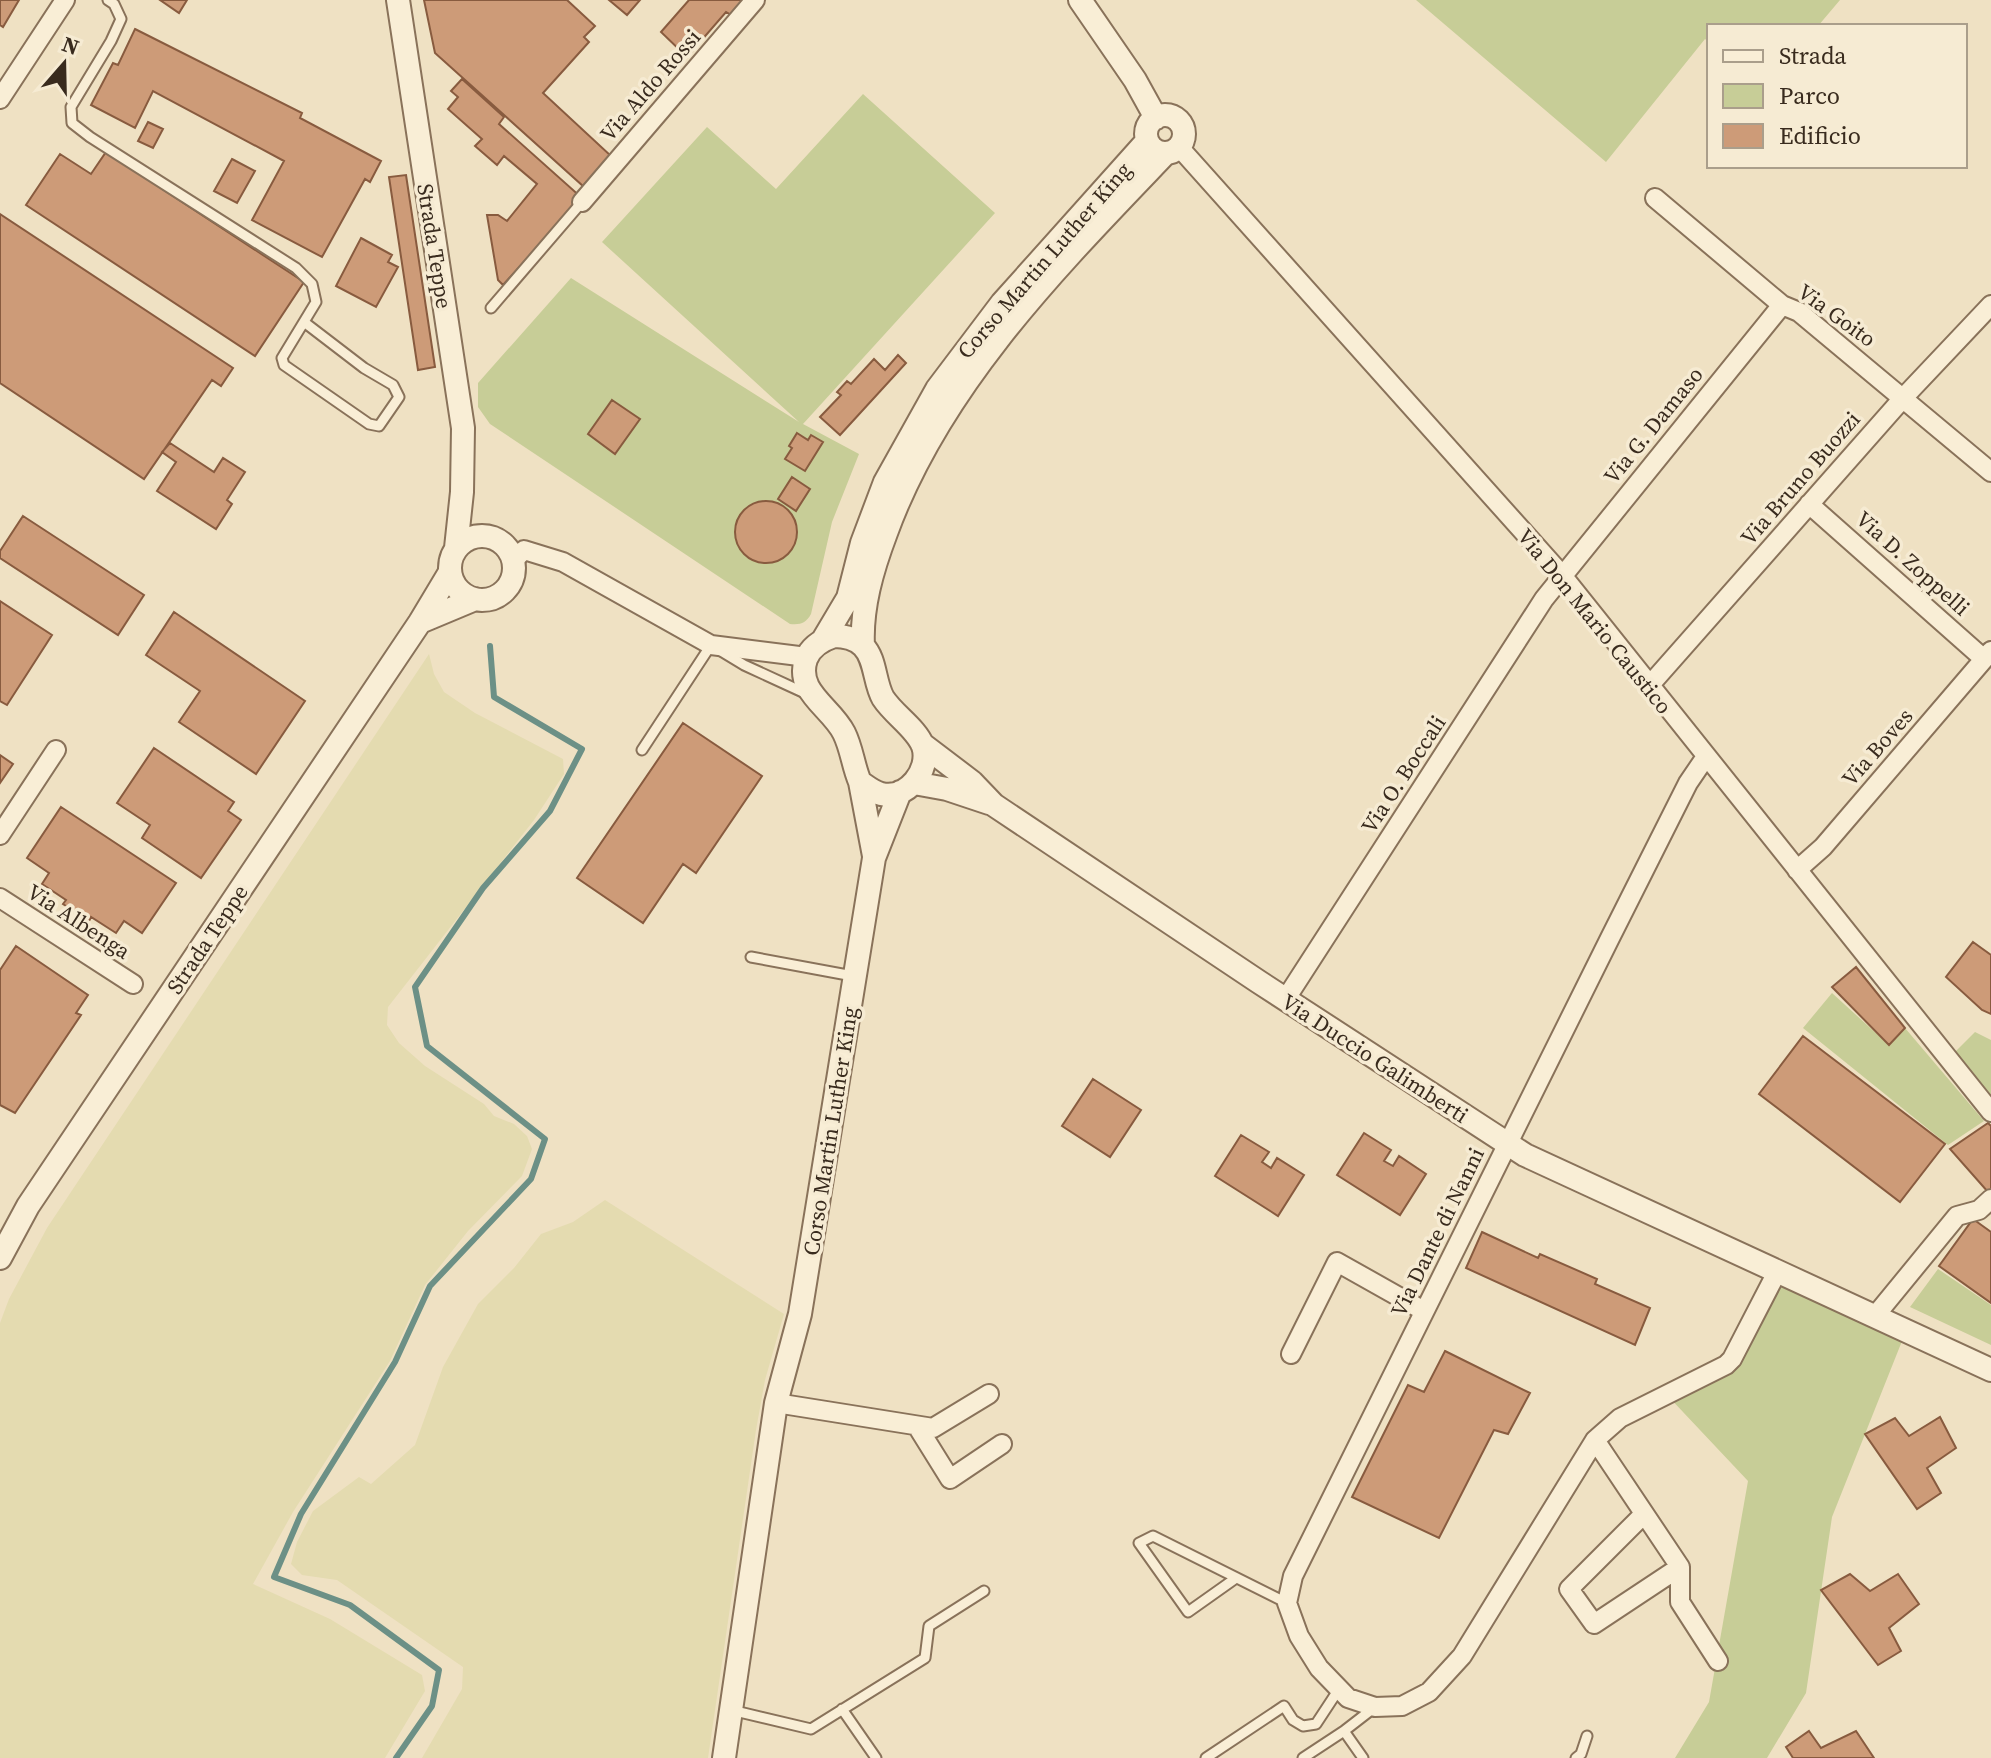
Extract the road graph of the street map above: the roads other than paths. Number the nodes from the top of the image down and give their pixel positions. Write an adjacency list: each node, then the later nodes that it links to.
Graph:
1 (65, 0): 6 (street)
2 (108, 0): 15 (lane)
3 (398, 0): 18 (street, Strada Teppe)
4 (755, 0): 11 (street, Via Aldo Rossi)
5 (1080, 0): 7 (street)
6 (0, 99)
7 (1156, 118): 8 (street, Corso Martin Luther King); 9 (street)
8 (1147, 141): 9 (street, Corso Martin Luther King); 27 (street, Corso Martin Luther King)
9 (1173, 150): 24 (street, Via Don Mario Caustico); 29 (street, Corso Martin Luther King)
10 (1655, 198): 12 (street, Via Goito)
11 (582, 202): 14 (lane)
12 (1782, 305): 16 (street, Via Goito); 24 (street, Via G. Damaso)
13 (1991, 305): 16 (street, Via Bruno Buozzi)
14 (491, 308)
15 (304, 322): 15 (lane)
16 (1904, 397): 17 (street, Via Goito); 19 (street, Via Bruno Buozzi)
17 (1991, 472)
18 (462, 492): 20 (street); 21 (street, Strada Teppe)
19 (1809, 504): 30 (street, Via D. Zoppelli); 32 (street, Via Bruno Buozzi)
20 (492, 537): 21 (street); 22 (street)
21 (456, 548): 23 (street)
22 (513, 561): 25 (street); 28 (street)
23 (450, 572): 25 (street); 26 (street, Strada Teppe)
24 (1562, 575): 32 (street, Via Don Mario Caustico); 48 (street, Via O. Boccali)
25 (475, 599): 26 (street)
26 (420, 622): 52 (street, Strada Teppe)
27 (823, 640): 29 (street); 31 (street, Corso Martin Luther King)
28 (711, 645): 31 (street); 33 (lane); 36 (lane)
29 (863, 646): 34 (street, Via Duccio Galimberti)
30 (1988, 655): 43 (street, Via Boves)
31 (807, 657): 33 (street)
32 (1649, 686): 37 (street, Via Don Mario Caustico)
33 (814, 697): 38 (street, Corso Martin Luther King)
34 (922, 744): 39 (street, Corso Martin Luther King); 40 (street, Via Duccio Galimberti)
35 (56, 750): 41 (street)
36 (642, 750)
37 (1705, 758): 43 (street, Via Don Mario Caustico); 50 (street, Via Dante di Nanni)
38 (860, 782): 39 (street, Via Duccio Galimberti); 42 (street, Corso Martin Luther King)
39 (907, 787): 40 (street, Via Duccio Galimberti); 42 (street, Corso Martin Luther King)
40 (994, 805): 48 (street, Via Duccio Galimberti)
41 (0, 835)
42 (874, 858): 46 (street, Corso Martin Luther King)
43 (1797, 870): 49 (street, Via Don Mario Caustico)
44 (0, 898): 47 (street, Via Albenga)
45 (751, 957): 46 (lane)
46 (856, 977): 59 (street, Corso Martin Luther King)
47 (133, 984)
48 (1285, 1000): 50 (street, Via Duccio Galimberti)
49 (1991, 1112)
50 (1507, 1144): 53 (street, Via Duccio Galimberti); 54 (street, Via Dante di Nanni)
51 (1991, 1199): 55 (street)
52 (0, 1258)
53 (1777, 1272): 55 (street, Via Duccio Galimberti); 61 (street)
54 (1424, 1311): 56 (street); 67 (street, Via Dante di Nanni)
55 (1875, 1316): 57 (street, Via Duccio Galimberti)
56 (1291, 1354)
57 (1991, 1370)
58 (989, 1394): 60 (street)
59 (776, 1403): 60 (street); 72 (street, Corso Martin Luther King)
60 (917, 1426): 62 (street)
61 (1595, 1440): 63 (street); 70 (street)
62 (1002, 1444)
63 (1644, 1514): 64 (street); 64 (street)
64 (1680, 1567): 68 (street)
65 (1236, 1578): 65 (lane); 67 (lane)
66 (984, 1591): 71 (lane)
67 (1287, 1603): 69 (street)
68 (1718, 1661)
69 (1339, 1688): 70 (street); 77 (lane)
70 (1375, 1707): 73 (lane)
71 (842, 1709): 72 (lane); 76 (lane)
72 (731, 1710): 75 (street, Corso Martin Luther King)
73 (1344, 1731): 78 (lane); 79 (lane)
74 (1587, 1736): 80 (lane)
75 (724, 1758)
76 (876, 1758)
77 (1206, 1758)
78 (1303, 1758)
79 (1363, 1758)
80 (1576, 1758)

